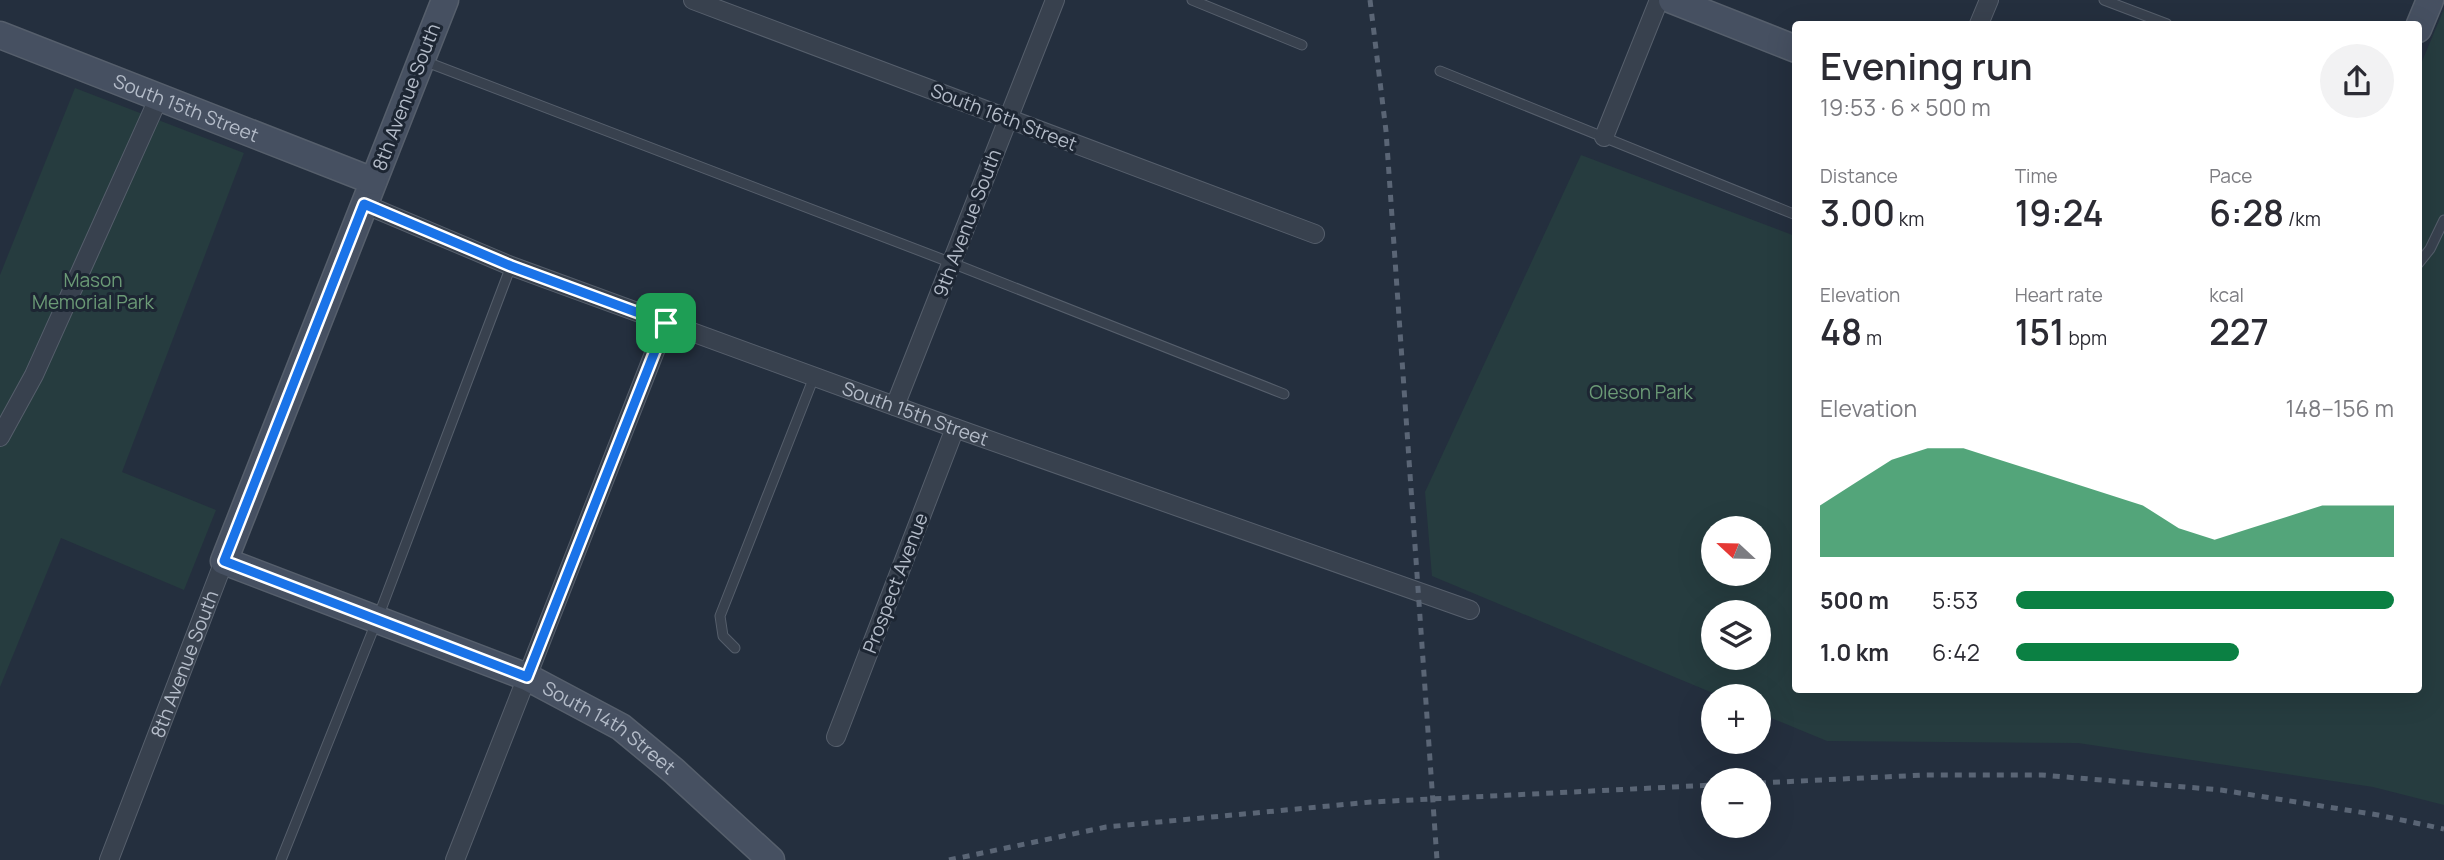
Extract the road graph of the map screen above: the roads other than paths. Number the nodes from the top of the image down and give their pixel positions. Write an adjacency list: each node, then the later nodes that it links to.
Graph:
1 (444, 0): 16 (street, 8th Avenue South)
2 (692, 0): 19 (street, South 16th Street)
3 (1055, 0): 19 (street, 9th Avenue South)
4 (1192, 0): 14 (lane)
5 (1658, 0): 20 (street)
6 (1672, 0): 15 (street)
7 (1989, 0): 10 (street)
8 (2104, 0): 11 (lane)
9 (2430, 0): 12 (street)
10 (1980, 21)
11 (2159, 21)
12 (2421, 21)
13 (0, 35): 18 (street, South 15th Street)
14 (1302, 45)
15 (1792, 47)
16 (421, 60): 21 (street, 8th Avenue South); 26 (lane)
17 (1440, 71): 20 (lane)
18 (159, 97): 21 (street, South 15th Street); 33 (street)
19 (1008, 118): 24 (street, South 16th Street); 26 (street, 9th Avenue South)
20 (1604, 137): 22 (lane)
21 (369, 193): 27 (street, South 15th Street); 34 (street, 8th Avenue South)
22 (1792, 213)
23 (2444, 220): 25 (lane)
24 (1315, 234)
25 (2422, 259)
26 (951, 263): 30 (lane); 31 (street, 9th Avenue South)
27 (511, 266): 28 (street, South 15th Street); 36 (lane)
28 (666, 323): 29 (street, South 15th Street); 38 (street)
29 (814, 377): 31 (street, South 15th Street); 37 (lane)
30 (1284, 394)
31 (895, 407): 32 (street, South 15th Street)
32 (955, 428): 35 (street, South 15th Street); 39 (street, Prospect Avenue)
33 (0, 437)
34 (224, 561): 36 (street, South 14th Street); 40 (street, 8th Avenue South)
35 (1470, 610)
36 (377, 620): 38 (street, South 14th Street); 41 (lane)
37 (735, 648)
38 (527, 677): 42 (street); 43 (street, South 14th Street)
39 (836, 737)
40 (108, 860)
41 (281, 860)
42 (455, 860)
43 (771, 860)

